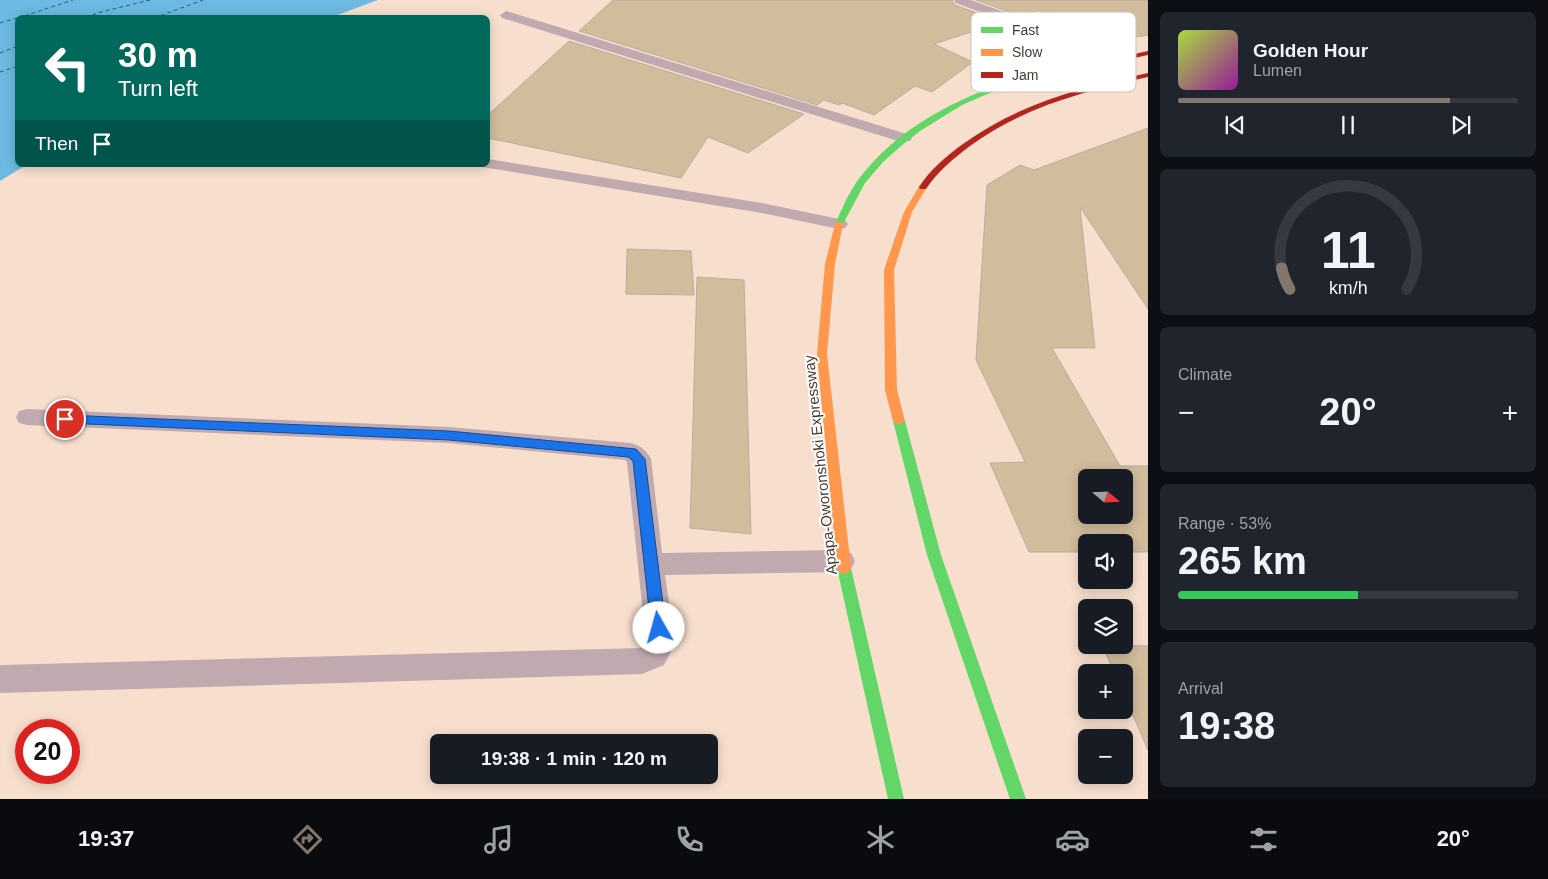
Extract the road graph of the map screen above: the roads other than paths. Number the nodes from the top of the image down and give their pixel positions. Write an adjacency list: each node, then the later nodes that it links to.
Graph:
1 (960, 0): 2 (lane)
2 (992, 12)
3 (506, 15): 6 (lane)
4 (990, 92): 6 (main road, Apapa-Oworonshoki Expressway)
5 (1075, 92): 14 (main road)
6 (904, 138): 8 (main road, Apapa-Oworonshoki Expressway)
7 (490, 164): 8 (lane)
8 (840, 224): 10 (main road, Apapa-Oworonshoki Expressway)
9 (27, 417): 11 (lane)
10 (842, 561): 11 (lane); 13 (main road, Apapa-Oworonshoki Expressway)
11 (650, 564): 12 (lane)
12 (0, 679)
13 (896, 799)
14 (1018, 799)

